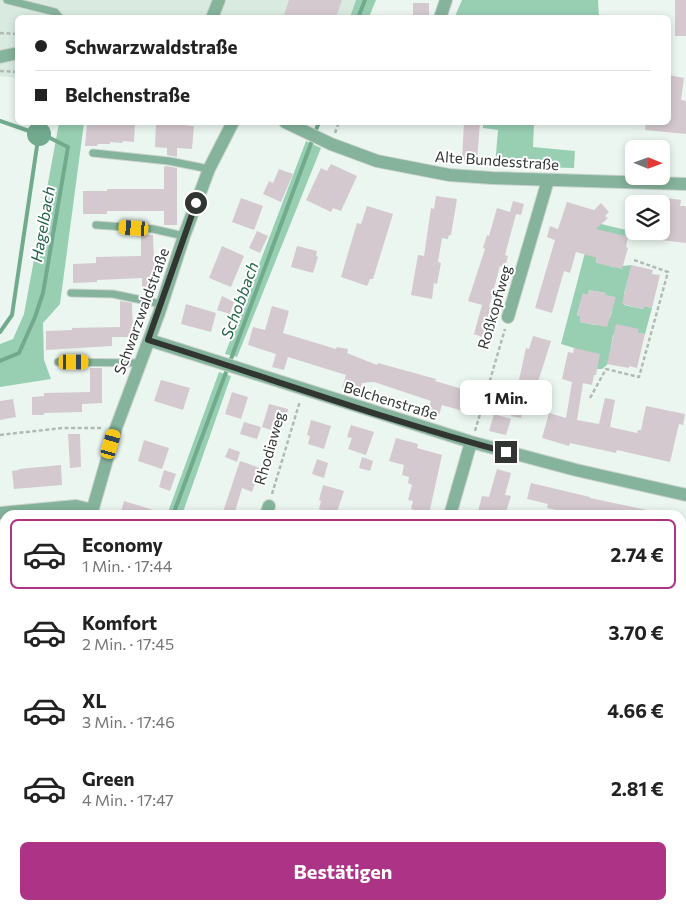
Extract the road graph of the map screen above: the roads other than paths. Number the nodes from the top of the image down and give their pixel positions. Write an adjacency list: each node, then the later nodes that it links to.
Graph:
1 (7, 0): 4 (lane)
2 (219, 0): 5 (street)
3 (446, 0): 6 (street)
4 (58, 15)
5 (213, 15)
6 (441, 15)
7 (0, 48): 8 (street)
8 (15, 51)
9 (15, 53): 10 (street)
10 (0, 57)
11 (231, 125): 14 (street, Schwarzwaldstraße)
12 (291, 125): 15 (street, Alte Bundesstraße)
13 (93, 153): 14 (lane)
14 (209, 169): 18 (street, Schwarzwaldstraße)
15 (548, 180): 16 (street, Alte Bundesstraße); 21 (street, Roßkopfweg)
16 (686, 184)
17 (96, 225): 18 (lane)
18 (184, 236): 20 (street, Schwarzwaldstraße)
19 (71, 293): 20 (lane)
20 (162, 304): 22 (street, Schwarzwaldstraße)
21 (508, 317)
22 (148, 340): 24 (street, Schwarzwaldstraße); 25 (street, Belchenstraße)
23 (58, 362): 24 (lane)
24 (139, 363): 29 (street, Schwarzwaldstraße)
25 (471, 442): 26 (street, Belchenstraße); 30 (street)
26 (686, 495)
27 (25, 510): 28 (street)
28 (85, 510)
29 (93, 510)
30 (451, 510)

